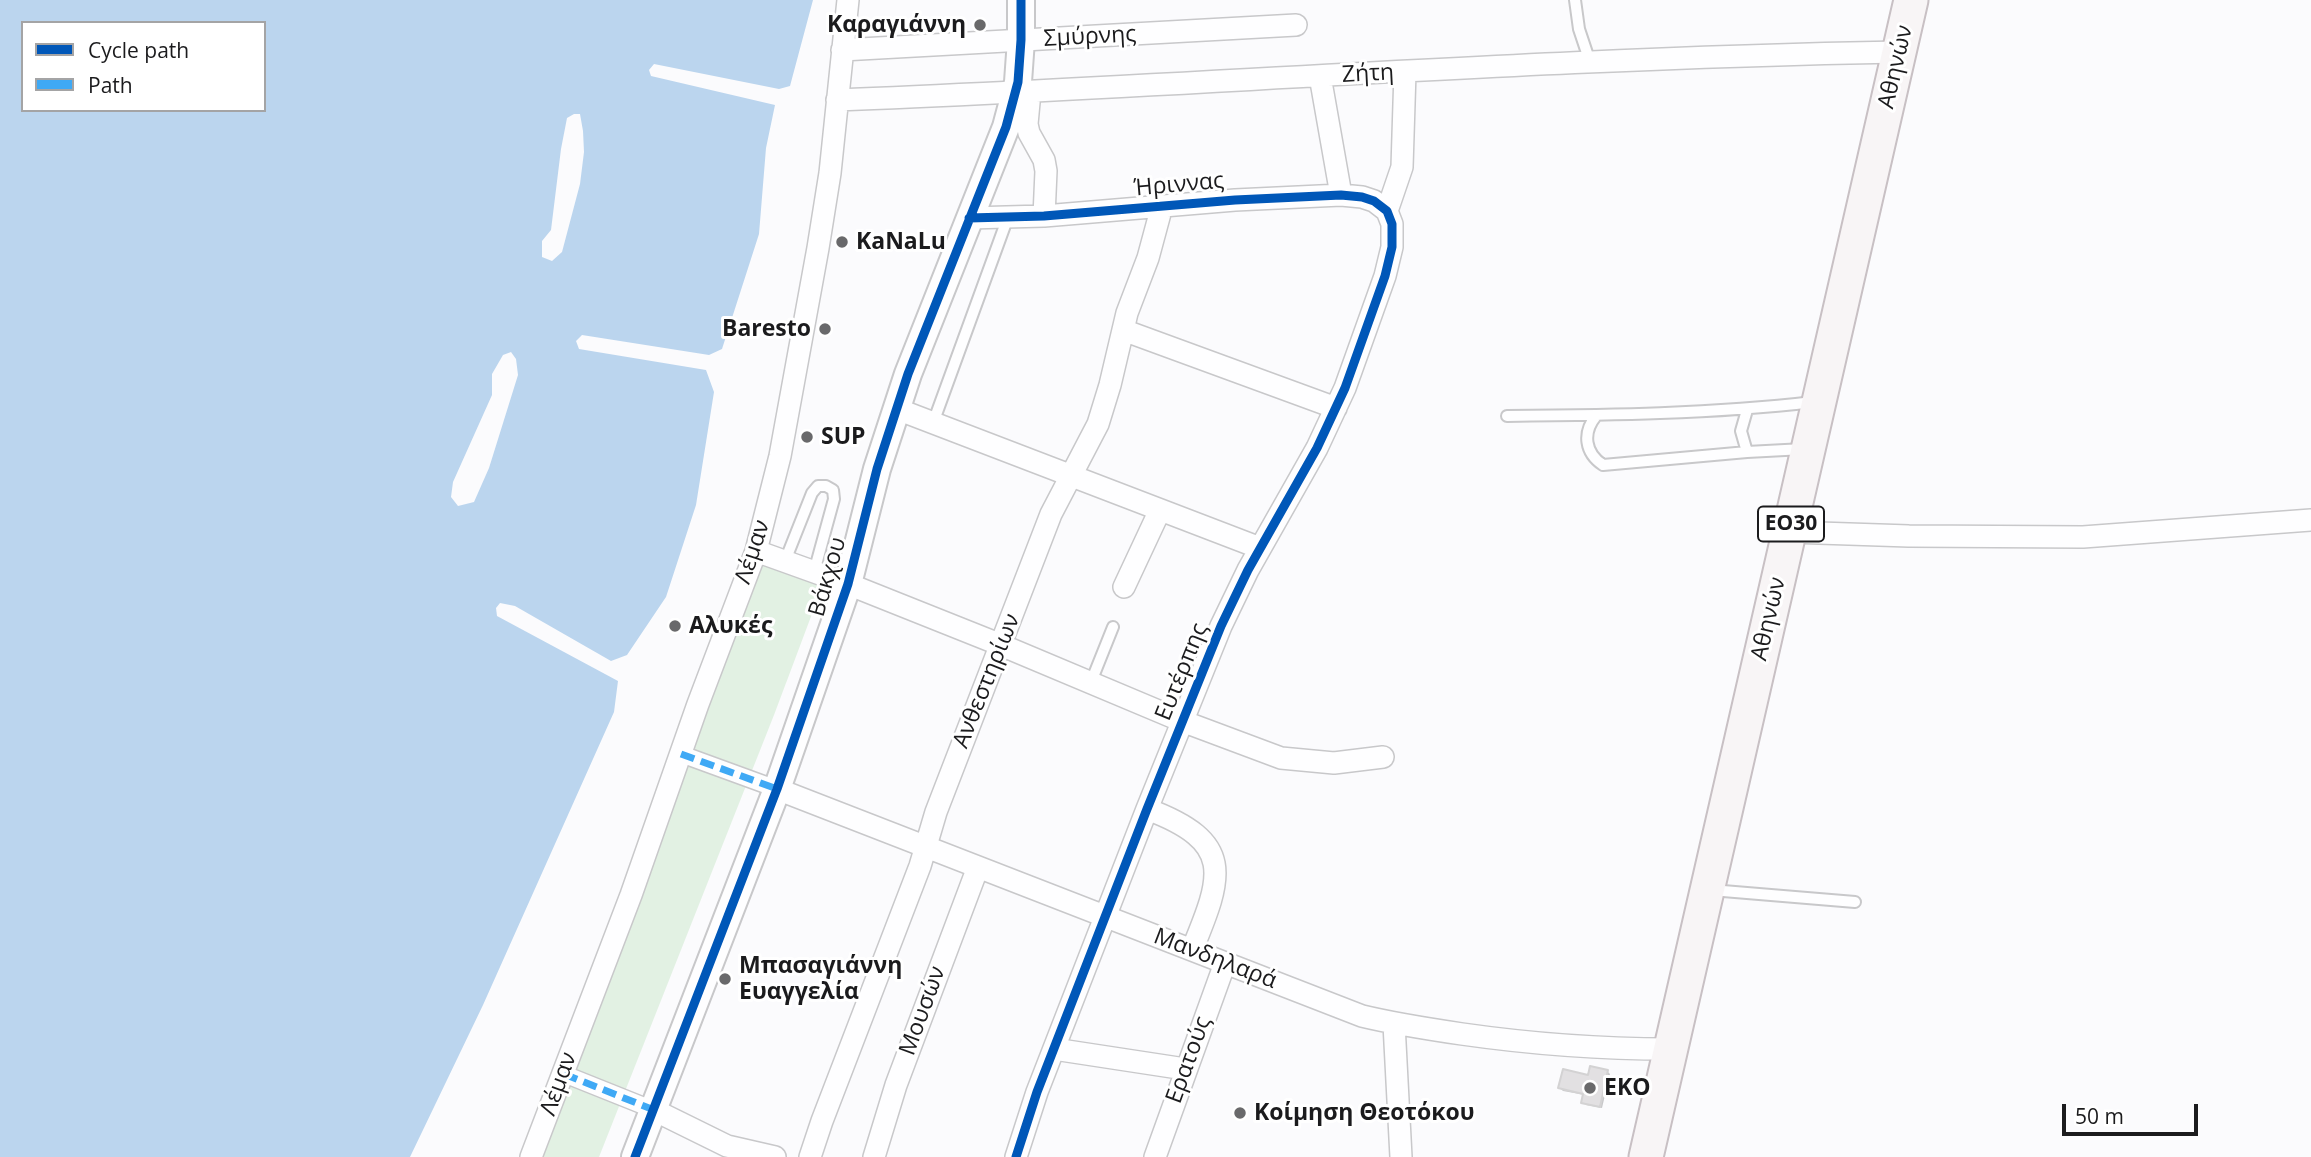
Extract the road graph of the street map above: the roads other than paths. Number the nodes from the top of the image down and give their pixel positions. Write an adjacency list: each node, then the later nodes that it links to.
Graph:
1 (848, 0): 7 (street, Λέμαν)
2 (1021, 0): 6 (street, Βάκχου)
3 (1575, 0): 9 (lane)
4 (1911, 0): 8 (main road, Αθηνών / ΕΟ30)
5 (1296, 25): 6 (street, Σμύρνης)
6 (1021, 40): 7 (street, Σμύρνης); 12 (street, Βάκχου)
7 (842, 50): 13 (street, Λέμαν)
8 (1899, 52): 9 (street, Ζήτη); 21 (main road, Αθηνών / ΕΟ30)
9 (1590, 62): 10 (street, Ζήτη)
10 (1405, 72): 11 (street, Ζήτη); 16 (street)
11 (1320, 76): 12 (street, Ζήτη); 14 (street)
12 (1023, 92): 13 (street, Ζήτη); 17 (street); 19 (street, Βάκχου)
13 (837, 100): 35 (street, Λέμαν)
14 (1341, 195): 15 (street, Ήριννας); 16 (street, Ήριννας)
15 (1163, 206): 17 (street, Ήριννας); 20 (street, Ανθεστηρίων)
16 (1387, 211): 22 (street, Ευτέρπης)
17 (1044, 216): 18 (street, Ήριννας)
18 (1008, 217): 19 (street, Ήριννας); 27 (lane)
19 (970, 218): 23 (street, Βάκχου)
20 (1123, 330): 22 (street); 30 (street, Ανθεστηρίων)
21 (1819, 401): 24 (lane); 28 (main road, Αθηνών / ΕΟ30)
22 (1336, 408): 34 (street, Ευτέρπης)
23 (897, 409): 27 (street); 38 (street, Βάκχου)
24 (1747, 410): 26 (lane); 29 (lane)
25 (1507, 416): 26 (lane)
26 (1596, 416): 29 (lane)
27 (933, 423): 30 (street)
28 (1808, 449): 29 (lane); 33 (main road, Αθηνών / ΕΟ30)
29 (1747, 452)
30 (1071, 475): 31 (street); 41 (street, Ανθεστηρίων)
31 (1160, 510): 34 (street); 39 (street)
32 (2311, 520): 33 (street)
33 (1789, 532): 50 (main road, Αθηνών / ΕΟ30)
34 (1260, 548): 43 (street, Ευτέρπης)
35 (756, 551): 36 (street); 44 (street, Λέμαν)
36 (785, 561): 37 (street); 37 (lane)
37 (814, 572): 38 (street)
38 (848, 584): 41 (street); 46 (street, Βάκχου)
39 (1124, 587)
40 (1112, 627): 42 (lane)
41 (1001, 645): 42 (street); 48 (street, Ανθεστηρίων)
42 (1091, 682): 43 (street)
43 (1182, 722): 45 (street); 47 (street, Ευτέρπης)
44 (681, 754): 46 (street); 59 (street, Λέμαν)
45 (1383, 757)
46 (777, 789): 48 (street, Μανδηλαρά); 60 (street, Βάκχου)
47 (1147, 809): 52 (street, Ευτέρπης); 53 (street)
48 (926, 847): 49 (street, Μανδηλαρά); 64 (street, Ανθεστηρίων)
49 (978, 867): 52 (street, Μανδηλαρά); 65 (street, Μουσών)
50 (1707, 890): 51 (lane); 57 (main road, Αθηνών / ΕΟ30)
51 (1855, 902)
52 (1105, 916): 53 (street, Μανδηλαρά); 56 (street, Ευτέρπης)
53 (1192, 950): 54 (street, Μανδηλαρά)
54 (1225, 963): 55 (street, Μανδηλαρά); 58 (street, Ερατούς)
55 (1394, 1024): 57 (street, Μανδηλαρά); 68 (street)
56 (1054, 1049): 58 (street); 66 (street, Ευτέρπης)
57 (1670, 1049): 69 (main road, Αθηνών / ΕΟ30)
58 (1185, 1069): 67 (street, Ερατούς)
59 (564, 1073): 60 (street); 61 (street, Λέμαν)
60 (654, 1111): 62 (street, Βάκχου); 63 (street)
61 (531, 1157)
62 (635, 1157)
63 (770, 1157)
64 (810, 1157)
65 (874, 1157)
66 (1016, 1157)
67 (1155, 1157)
68 (1401, 1157)
69 (1646, 1157)

